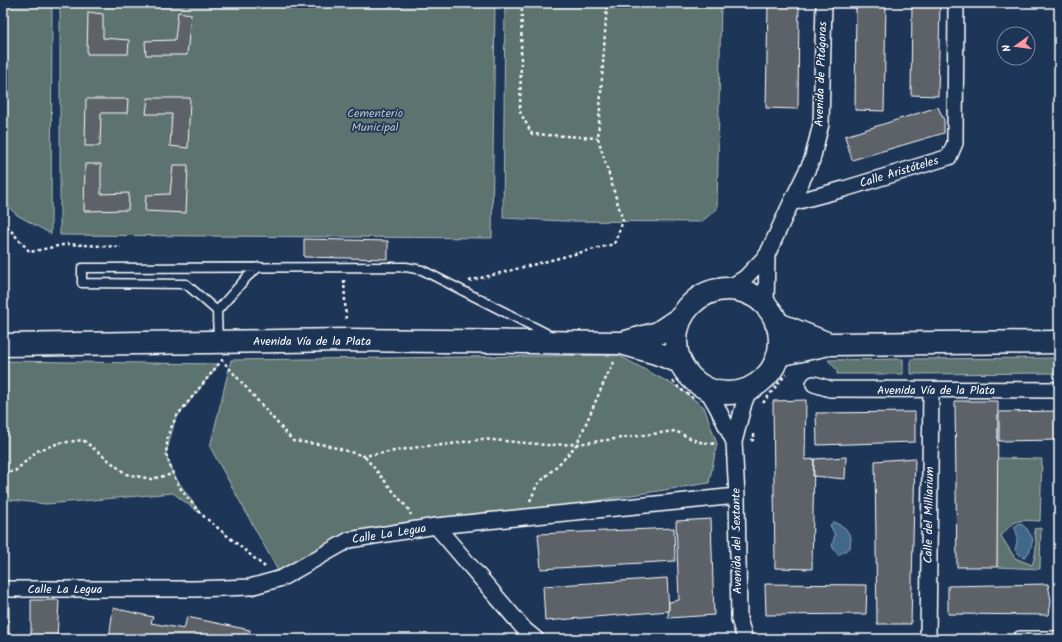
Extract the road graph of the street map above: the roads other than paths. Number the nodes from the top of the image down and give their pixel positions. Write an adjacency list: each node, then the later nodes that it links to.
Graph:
1 (824, 3): 3 (street, Avenida de Pitágoras)
2 (956, 3): 3 (street, Calle Aristóteles)
3 (791, 203): 4 (street, Avenida de Pitágoras)
4 (767, 255): 6 (street); 8 (street)
5 (258, 267): 7 (lane); 7 (lane); 10 (lane)
6 (728, 289): 8 (main road); 9 (main road)
7 (217, 310): 15 (lane)
8 (771, 314): 13 (main road); 16 (main road)
9 (682, 317): 12 (main road, Avenida Vía de la Plata); 17 (main road)
10 (548, 342): 12 (main road, Avenida Vía de la Plata); 15 (main road, Avenida Vía de la Plata)
11 (1059, 342): 13 (main road)
12 (621, 343): 17 (main road, Avenida Vía de la Plata)
13 (829, 344): 16 (main road)
14 (3, 345): 15 (main road, Avenida Vía de la Plata)
15 (220, 356)
16 (784, 362): 22 (main road)
17 (675, 370): 21 (main road)
18 (814, 384): 19 (street, Avenida Vía de la Plata)
19 (931, 390): 20 (street, Avenida Vía de la Plata); 29 (street, Calle del Milliarium)
20 (1059, 390)
21 (702, 395): 22 (main road); 23 (street)
22 (754, 398): 23 (street)
23 (734, 442): 24 (street, Avenida del Sextante)
24 (737, 496): 25 (street, Calle La Legua); 28 (street, Avenida del Sextante)
25 (436, 526): 26 (street, Calle La Legua); 27 (street)
26 (3, 589)
27 (536, 639)
28 (745, 639)
29 (928, 639)
30 (1020, 639): 31 (street)
31 (1059, 639)

